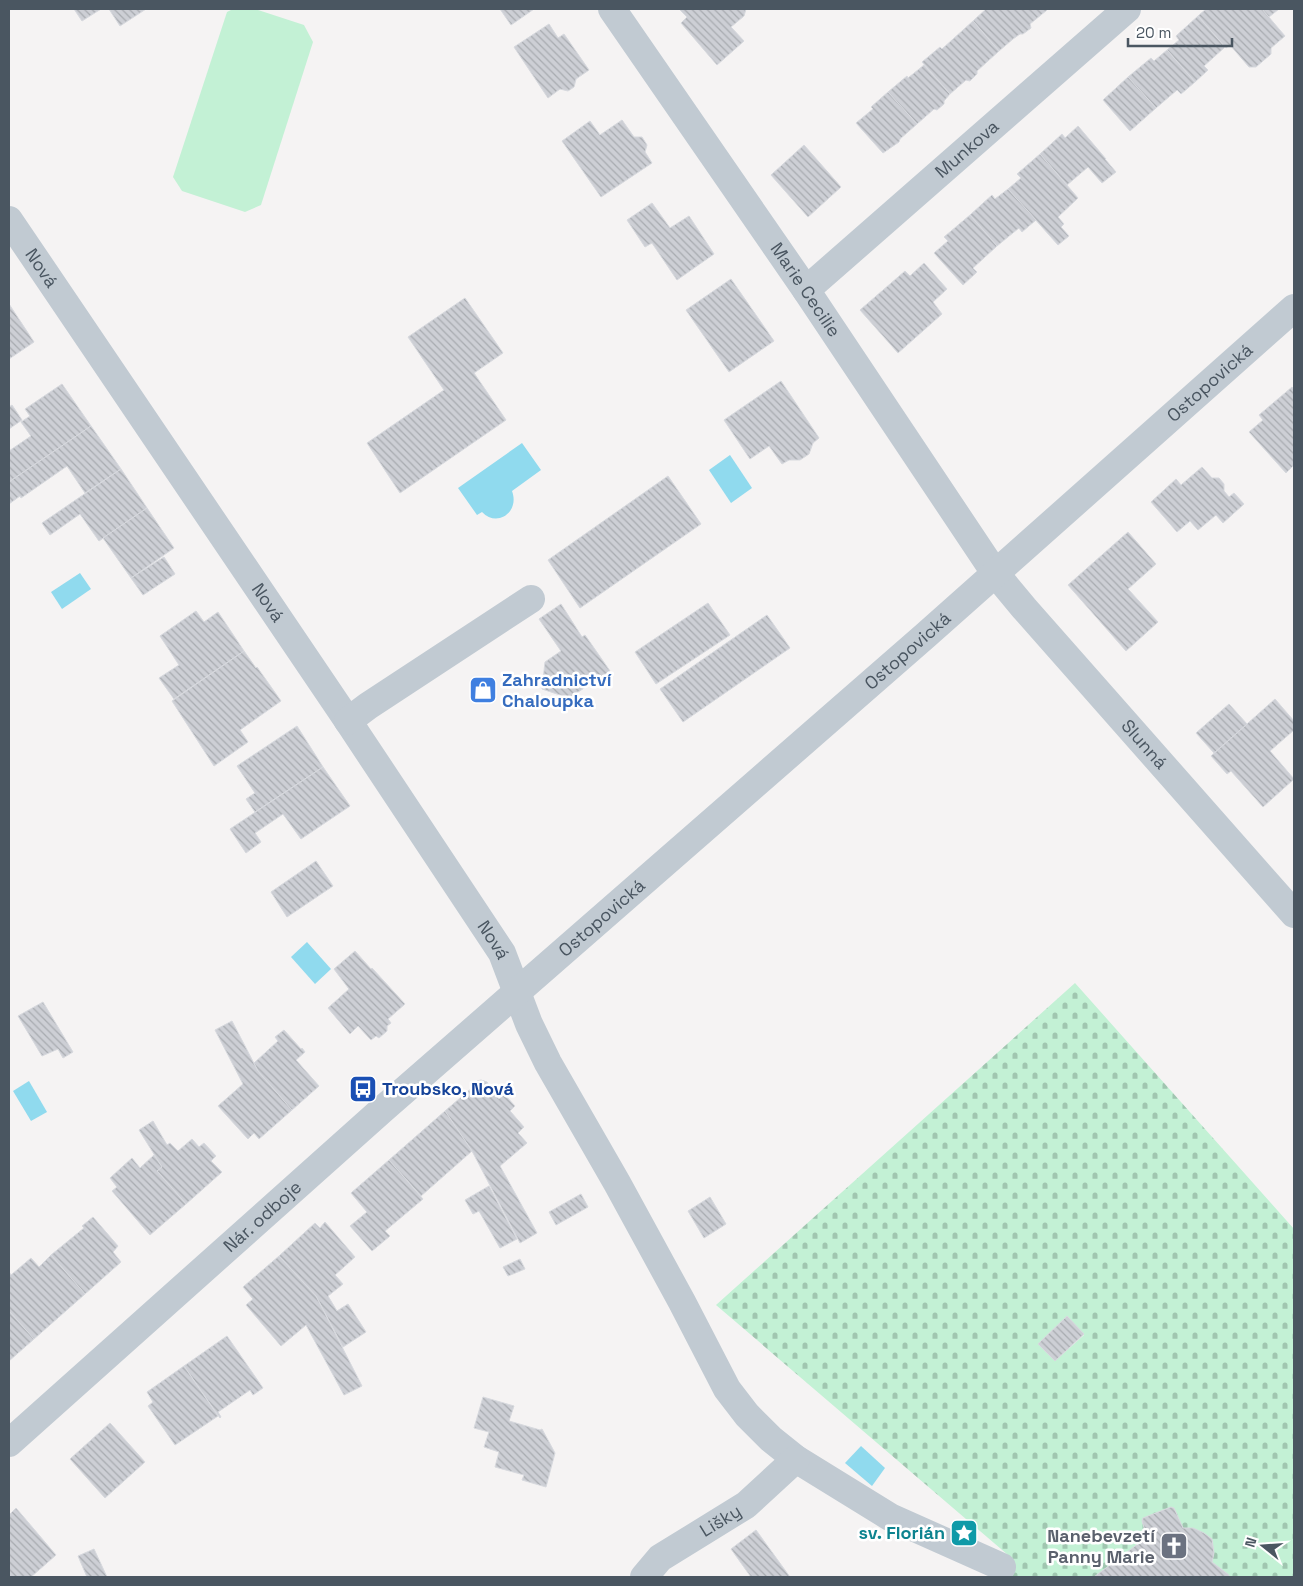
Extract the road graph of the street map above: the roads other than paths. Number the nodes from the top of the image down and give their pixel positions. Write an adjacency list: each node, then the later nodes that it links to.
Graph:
1 (612, 9): 4 (street, Marie Cecilie)
2 (1127, 9): 4 (street, Munkova)
3 (9, 220): 8 (street, Nová)
4 (806, 290): 6 (street, Marie Cecilie)
5 (1294, 308): 6 (street, Ostopovická)
6 (995, 574): 9 (street, Slunná); 10 (street, Ostopovická)
7 (531, 599): 8 (street)
8 (348, 721): 10 (street, Nová)
9 (1293, 911)
10 (518, 991): 11 (street, Nár. odboje); 12 (street, Nová)
11 (9, 1443)
12 (796, 1459): 13 (street, Nová); 14 (street, Lišky)
13 (1002, 1567)
14 (644, 1577)

